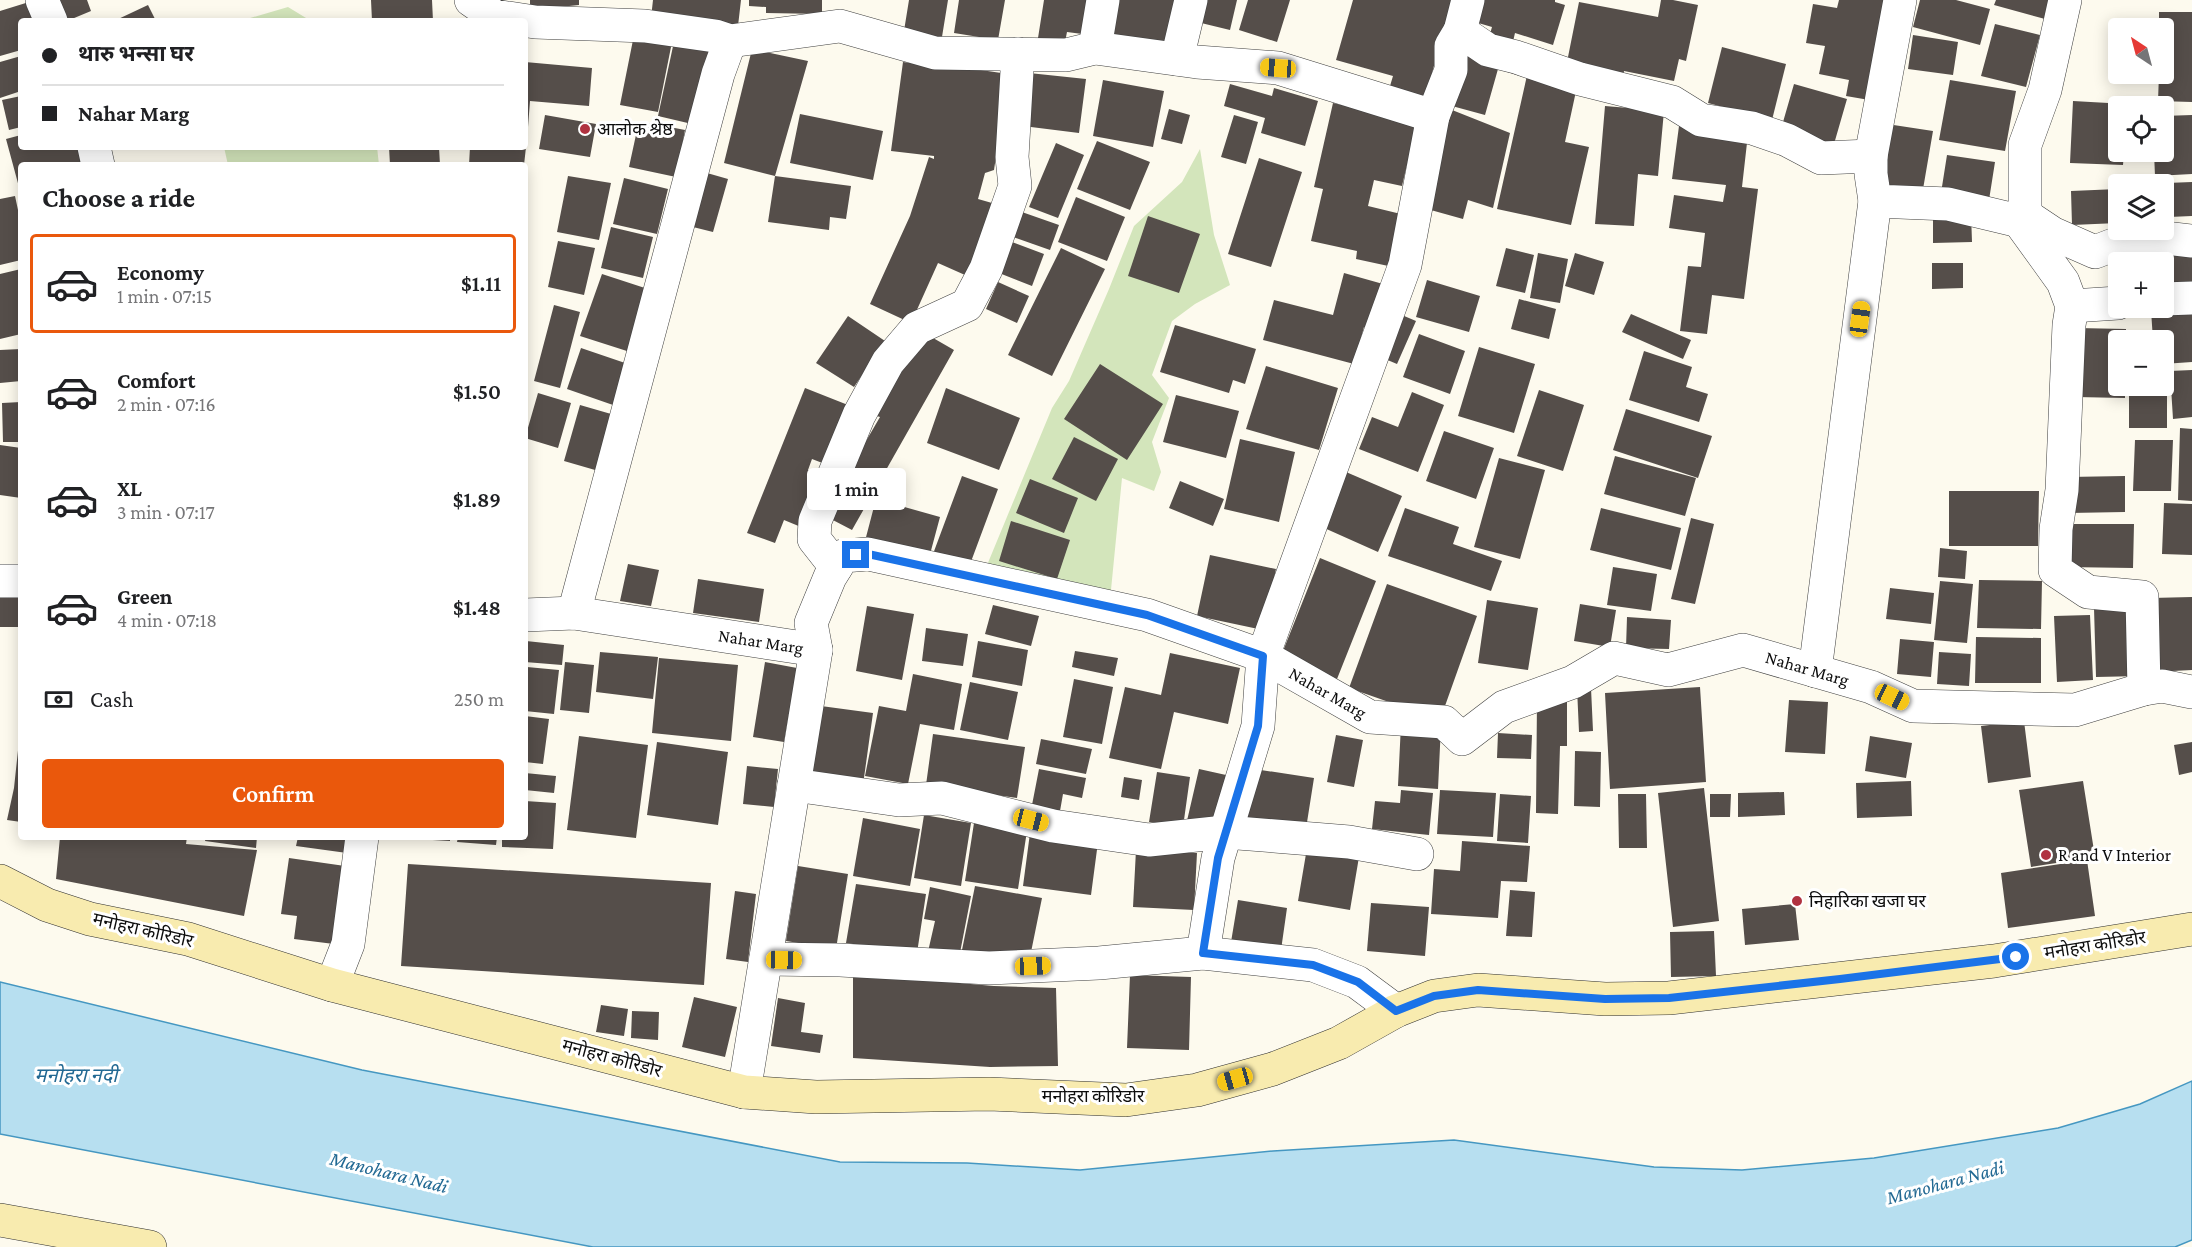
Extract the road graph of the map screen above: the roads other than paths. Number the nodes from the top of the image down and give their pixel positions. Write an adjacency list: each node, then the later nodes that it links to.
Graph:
1 (42, 0): 8 (street)
2 (471, 0): 9 (street)
3 (1102, 0): 12 (street)
4 (1191, 0): 14 (street)
5 (1900, 0): 16 (street)
6 (2066, 0): 18 (street)
7 (1464, 15): 15 (street); 16 (street)
8 (50, 18)
9 (512, 18)
10 (528, 21): 11 (street)
11 (730, 41): 13 (street); 27 (street)
12 (1095, 48): 13 (street); 14 (street)
13 (1018, 54): 24 (street)
14 (1177, 59): 15 (street)
15 (1433, 116): 30 (street)
16 (1871, 156): 17 (street)
17 (1875, 201): 18 (street); 31 (street)
18 (2022, 218): 19 (street); 23 (street)
19 (2192, 241)
20 (2192, 298): 21 (street)
21 (2174, 299)
22 (2108, 304): 23 (street)
23 (2072, 306): 32 (street)
24 (836, 567): 29 (street, Nahar Marg); 30 (street, Nahar Marg)
25 (0, 581): 26 (street)
26 (18, 581)
27 (574, 613): 28 (street, Nahar Marg); 29 (street, Nahar Marg)
28 (528, 615)
29 (816, 650): 34 (street)
30 (1263, 656): 31 (street, Nahar Marg); 35 (street)
31 (1815, 671): 32 (street, Nahar Marg)
32 (2144, 689): 33 (street, Nahar Marg)
33 (2192, 692)
34 (794, 785): 35 (street); 41 (street)
35 (1225, 832): 37 (street); 40 (street)
36 (362, 840): 42 (street)
37 (1417, 854)
38 (0, 881): 42 (main road, मनोहरा कोरिडोर)
39 (2192, 929): 43 (main road, मनोहरा कोरिडोर)
40 (1203, 953): 41 (street); 43 (street)
41 (766, 959): 44 (street)
42 (332, 985): 44 (main road, मनोहरा कोरिडोर)
43 (1396, 1011): 44 (main road, मनोहरा कोरिडोर)
44 (744, 1092)
45 (0, 1220): 46 (main road)
46 (150, 1247)

